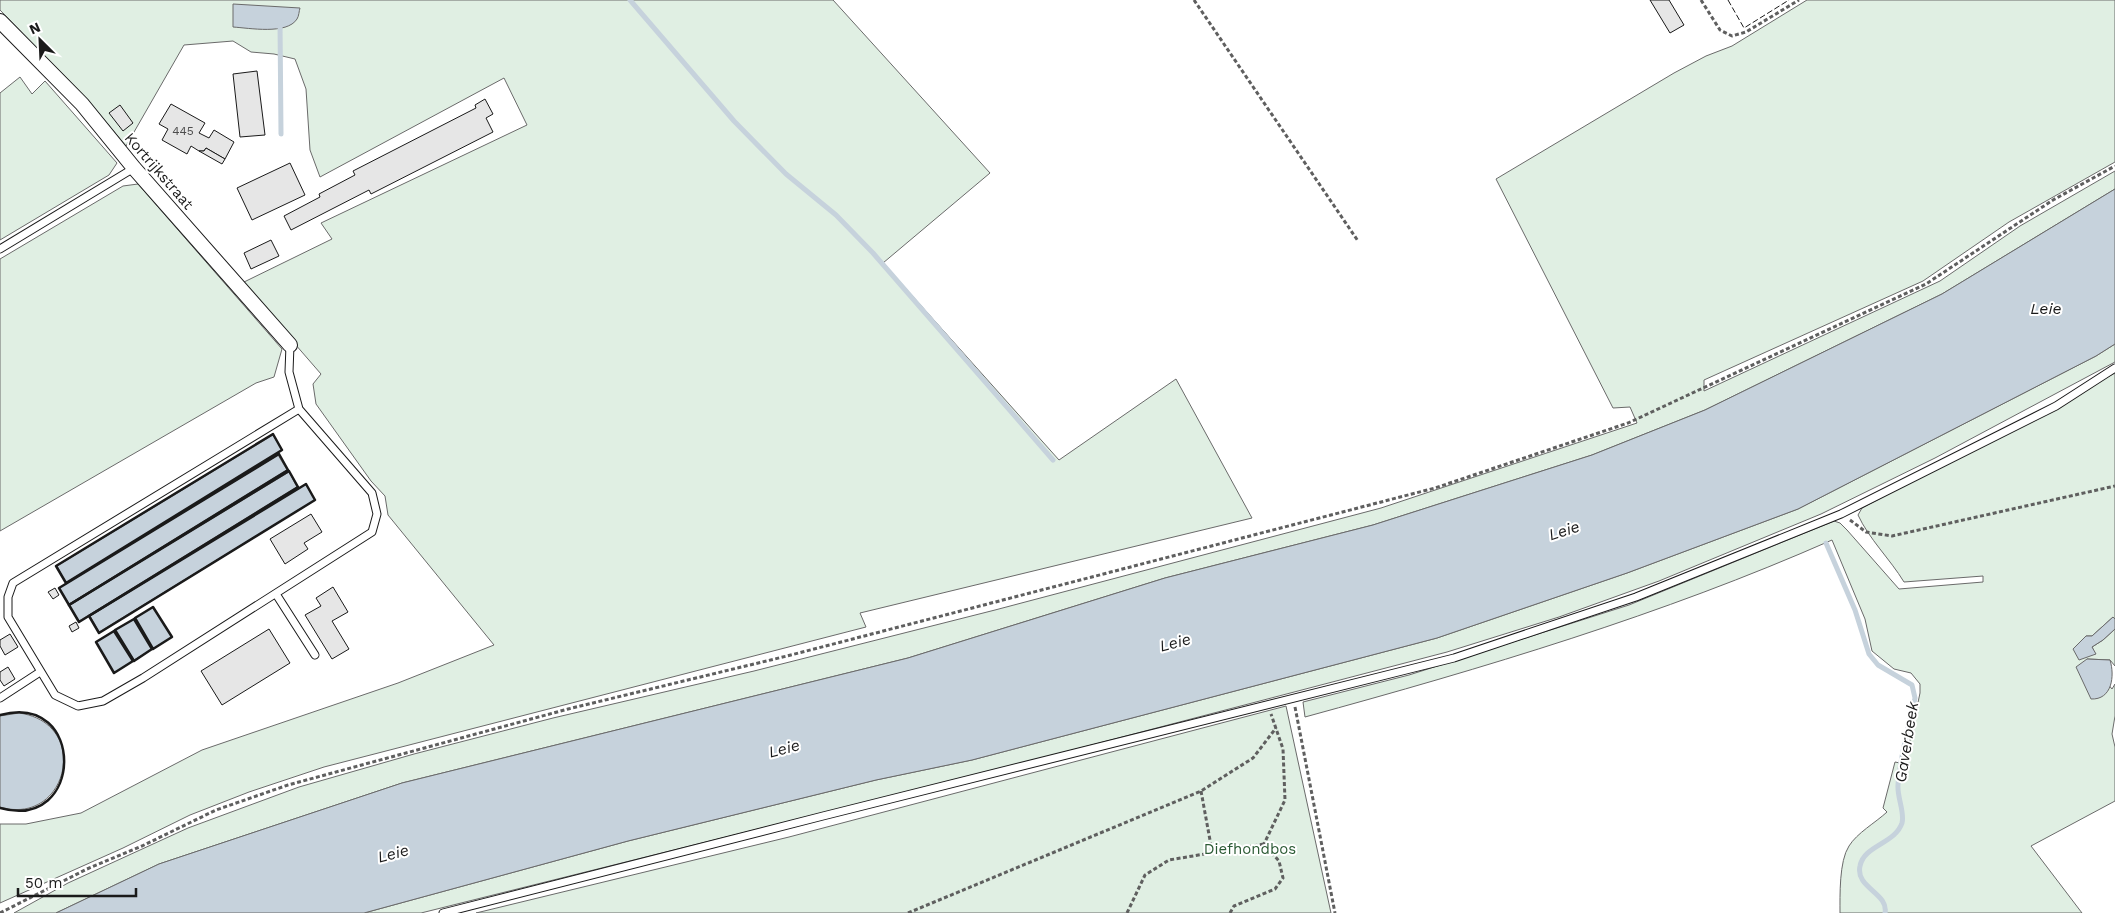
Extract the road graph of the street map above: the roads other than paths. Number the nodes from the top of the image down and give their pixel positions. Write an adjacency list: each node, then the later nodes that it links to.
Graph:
1 (0, 21): 2 (street, Kortrijkstraat)
2 (134, 168): 3 (lane); 4 (street, Kortrijkstraat)
3 (0, 249)
4 (290, 345): 6 (lane)
5 (2115, 368): 11 (lane)
6 (299, 409): 7 (lane); 9 (lane)
7 (276, 594): 8 (lane); 9 (lane)
8 (315, 654)
9 (40, 672): 10 (lane)
10 (0, 698)
11 (443, 913)

